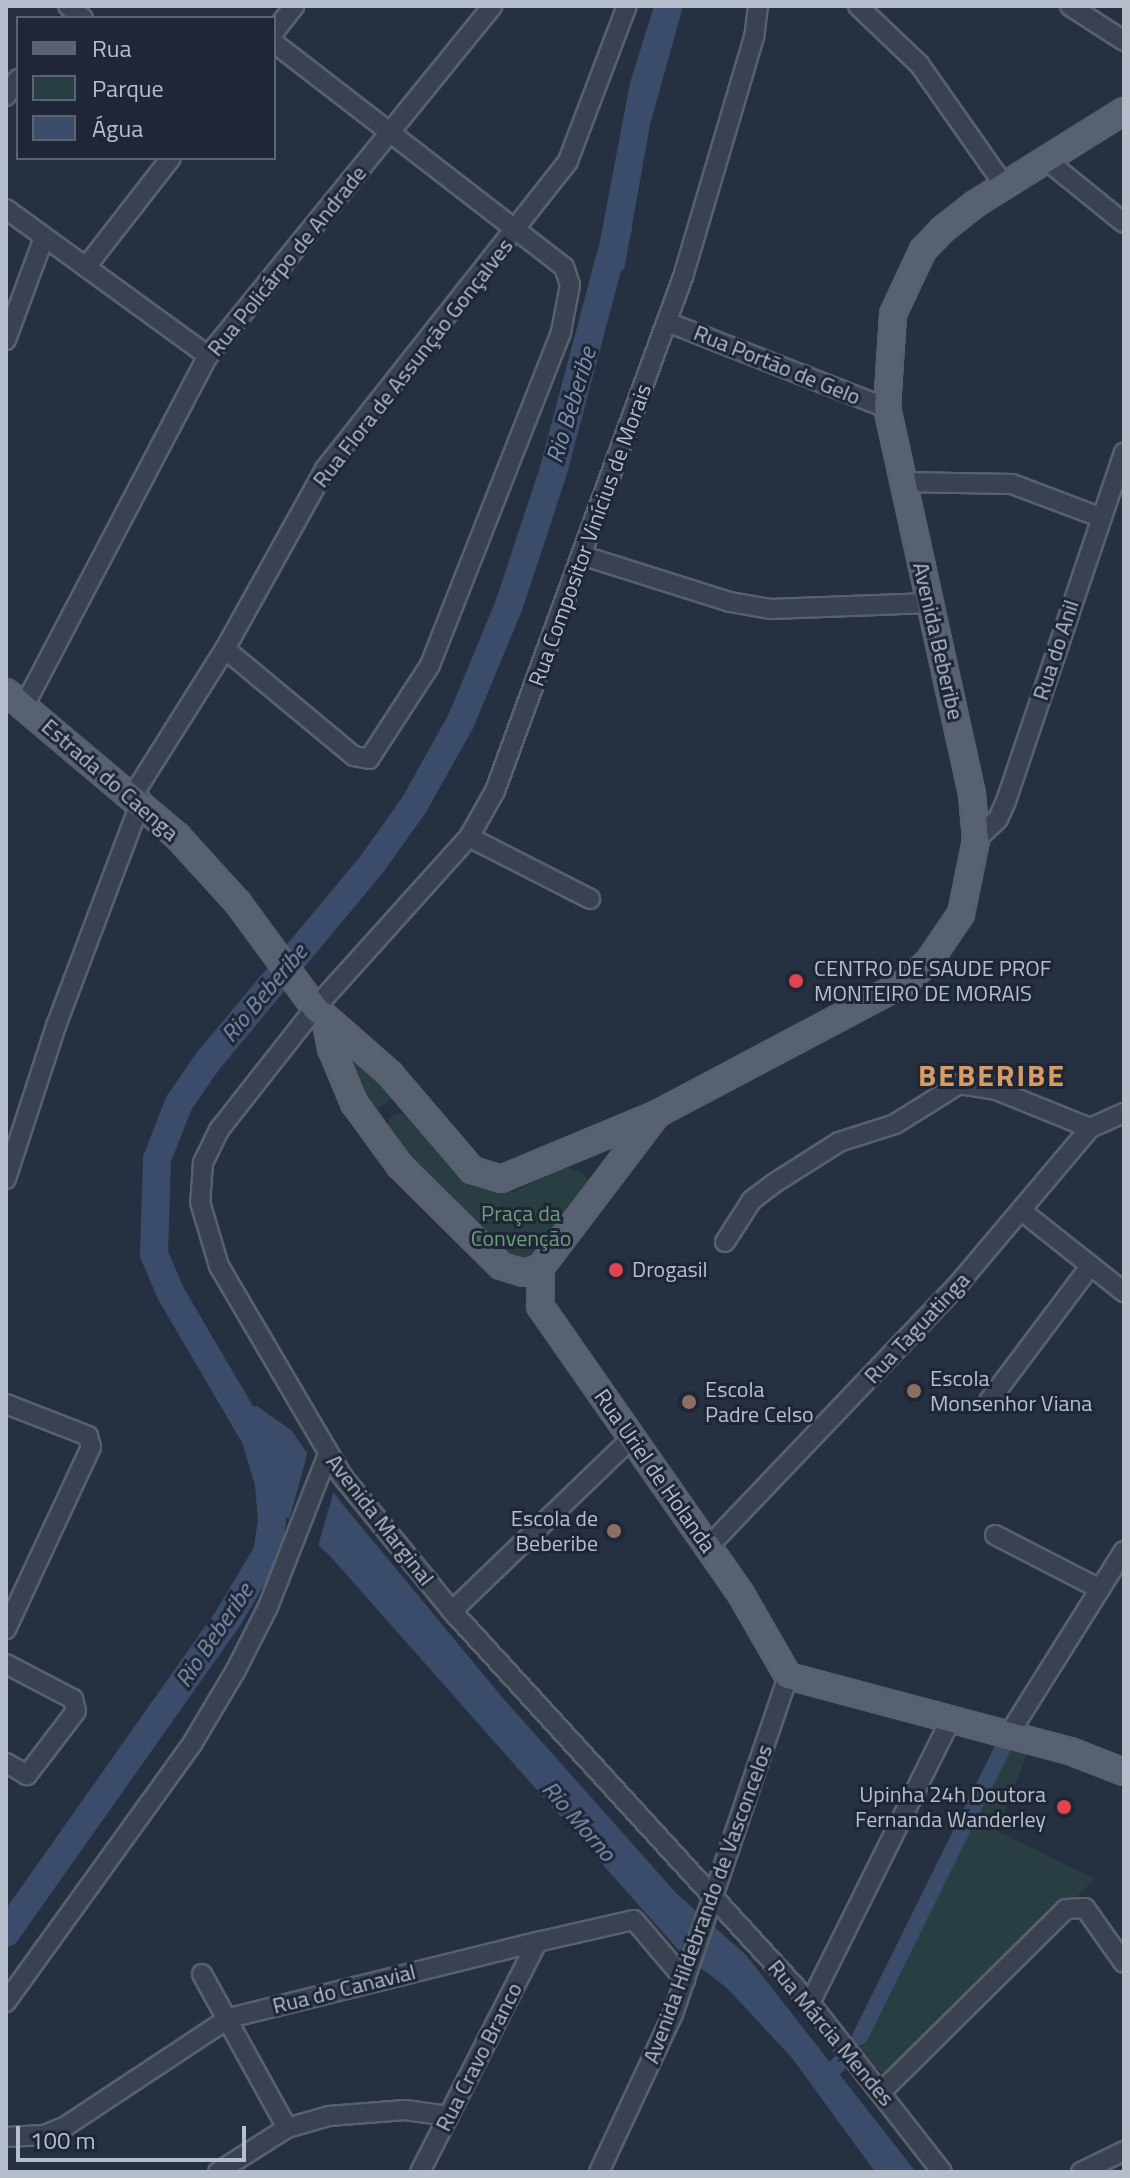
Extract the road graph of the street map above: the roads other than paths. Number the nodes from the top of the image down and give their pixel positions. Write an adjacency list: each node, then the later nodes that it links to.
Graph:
1 (294, 6): 7 (street)
2 (492, 6): 11 (street, Rua Policárpo de Andrade)
3 (627, 6): 17 (street, Rua Flora de Assunção Gonçalves)
4 (758, 6): 20 (street, Rua Compositor Vinícius de Morais)
5 (858, 6): 14 (street)
6 (1070, 6): 8 (street)
7 (276, 29)
8 (1124, 41)
9 (276, 44): 11 (street)
10 (1124, 111): 13 (main road, Avenida Beberibe)
11 (394, 131): 17 (street); 22 (street, Rua Policárpo de Andrade)
12 (169, 160): 19 (street)
13 (1046, 160): 14 (main road, Avenida Beberibe); 16 (street)
14 (1004, 185): 23 (main road, Avenida Beberibe)
15 (6, 209): 18 (street)
16 (1124, 223)
17 (517, 230): 29 (street, Rua Flora de Assunção Gonçalves); 29 (street)
18 (43, 240): 19 (street); 21 (street)
19 (86, 267): 22 (street)
20 (667, 322): 23 (street, Rua Portão de Gelo); 27 (street, Rua Compositor Vinícius de Morais)
21 (6, 340)
22 (208, 356): 30 (street, Rua Policárpo de Andrade)
23 (887, 408): 25 (main road, Avenida Beberibe)
24 (1124, 452): 26 (street, Rua do Anil)
25 (901, 482): 26 (street); 28 (main road, Avenida Beberibe)
26 (1100, 517): 33 (street, Rua do Anil)
27 (584, 556): 28 (street); 32 (street, Rua Compositor Vinícius de Morais)
28 (930, 603): 33 (main road, Avenida Beberibe)
29 (225, 649): 31 (street, Rua Flora de Assunção Gonçalves)
30 (15, 699): 31 (main road, Estrada do Caenga)
31 (137, 798): 35 (main road, Estrada do Caenga); 42 (street, Rua Flora de Assunção Gonçalves)
32 (469, 837): 34 (street); 35 (street, Rua Compositor Vinícius de Morais)
33 (976, 840): 39 (main road, Avenida Beberibe)
34 (590, 899)
35 (320, 1013): 36 (main road); 37 (main road); 52 (street, Avenida Marginal)
36 (390, 1074): 37 (main road); 41 (main road, Avenida Beberibe)
37 (354, 1103): 46 (main road)
38 (1124, 1113): 40 (street, Rua Taguatinga)
39 (657, 1114): 41 (main road, Avenida Beberibe); 43 (main road, Avenida Beberibe)
40 (1090, 1128): 44 (street, Rua Taguatinga); 45 (street)
41 (581, 1142): 43 (main road)
42 (6, 1179)
43 (605, 1185): 46 (main road, Avenida Beberibe)
44 (1023, 1212): 47 (street); 54 (street, Rua Taguatinga)
45 (725, 1242)
46 (541, 1267): 51 (main road, Rua Uriel de Holanda)
47 (1088, 1269): 48 (street); 49 (street)
48 (1124, 1292)
49 (989, 1401)
50 (6, 1404): 58 (street)
51 (632, 1438): 54 (main road, Rua Uriel de Holanda); 57 (street)
52 (325, 1460): 57 (street, Avenida Marginal); 70 (street)
53 (995, 1535): 56 (street)
54 (708, 1547): 60 (main road, Rua Uriel de Holanda)
55 (1124, 1551): 56 (street)
56 (1100, 1589): 62 (street)
57 (452, 1611): 65 (street, Avenida Marginal)
58 (6, 1629)
59 (6, 1664): 63 (street)
60 (788, 1676): 61 (main road); 65 (street, Avenida Hildebrando de Vasconcelos)
61 (951, 1719): 62 (main road); 71 (street)
62 (1009, 1734): 64 (main road)
63 (6, 1763)
64 (1124, 1772)
65 (710, 1906): 68 (street, Avenida Hildebrando de Vasconcelos); 71 (street, Rua Márcia Mendes)
66 (537, 1942): 68 (street, Rua do Canavial); 72 (street, Rua do Canavial); 74 (street, Rua Cravo Branco)
67 (1124, 1963): 73 (street)
68 (688, 1972): 80 (street, Avenida Hildebrando de Vasconcelos)
69 (202, 1974): 72 (street)
70 (6, 2002)
71 (810, 2003): 73 (street, Rua Márcia Mendes)
72 (229, 2018): 75 (street); 76 (street, Rua do Canavial)
73 (881, 2092): 81 (street, Rua Márcia Mendes)
74 (449, 2116): 75 (street); 79 (street, Rua Cravo Branco)
75 (287, 2128): 78 (street)
76 (6, 2137)
77 (1124, 2151): 82 (street)
78 (218, 2172)
79 (420, 2172)
80 (599, 2172)
81 (942, 2172)
82 (1081, 2172)

